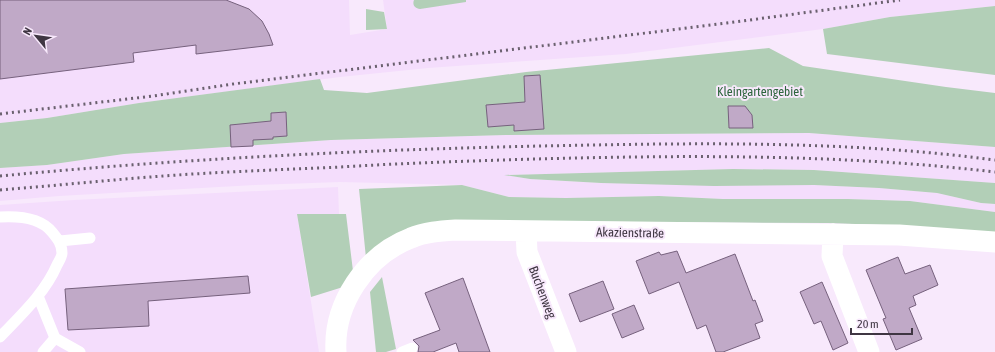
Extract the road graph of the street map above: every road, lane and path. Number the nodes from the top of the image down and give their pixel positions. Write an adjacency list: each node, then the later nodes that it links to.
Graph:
1 (0, 217): 5 (lane)
2 (526, 231): 3 (street, Akazienstraße); 12 (street, Akazienstraße); 13 (street, Buchenweg)
3 (833, 234): 6 (street, Akazienstraße); 14 (street)
4 (90, 238): 5 (lane)
5 (60, 241): 7 (lane)
6 (995, 242)
7 (38, 296): 8 (lane); 9 (lane)
8 (0, 337)
9 (55, 338): 10 (lane); 11 (lane)
10 (43, 352)
11 (80, 352)
12 (336, 352)
13 (566, 352)
14 (869, 352)

